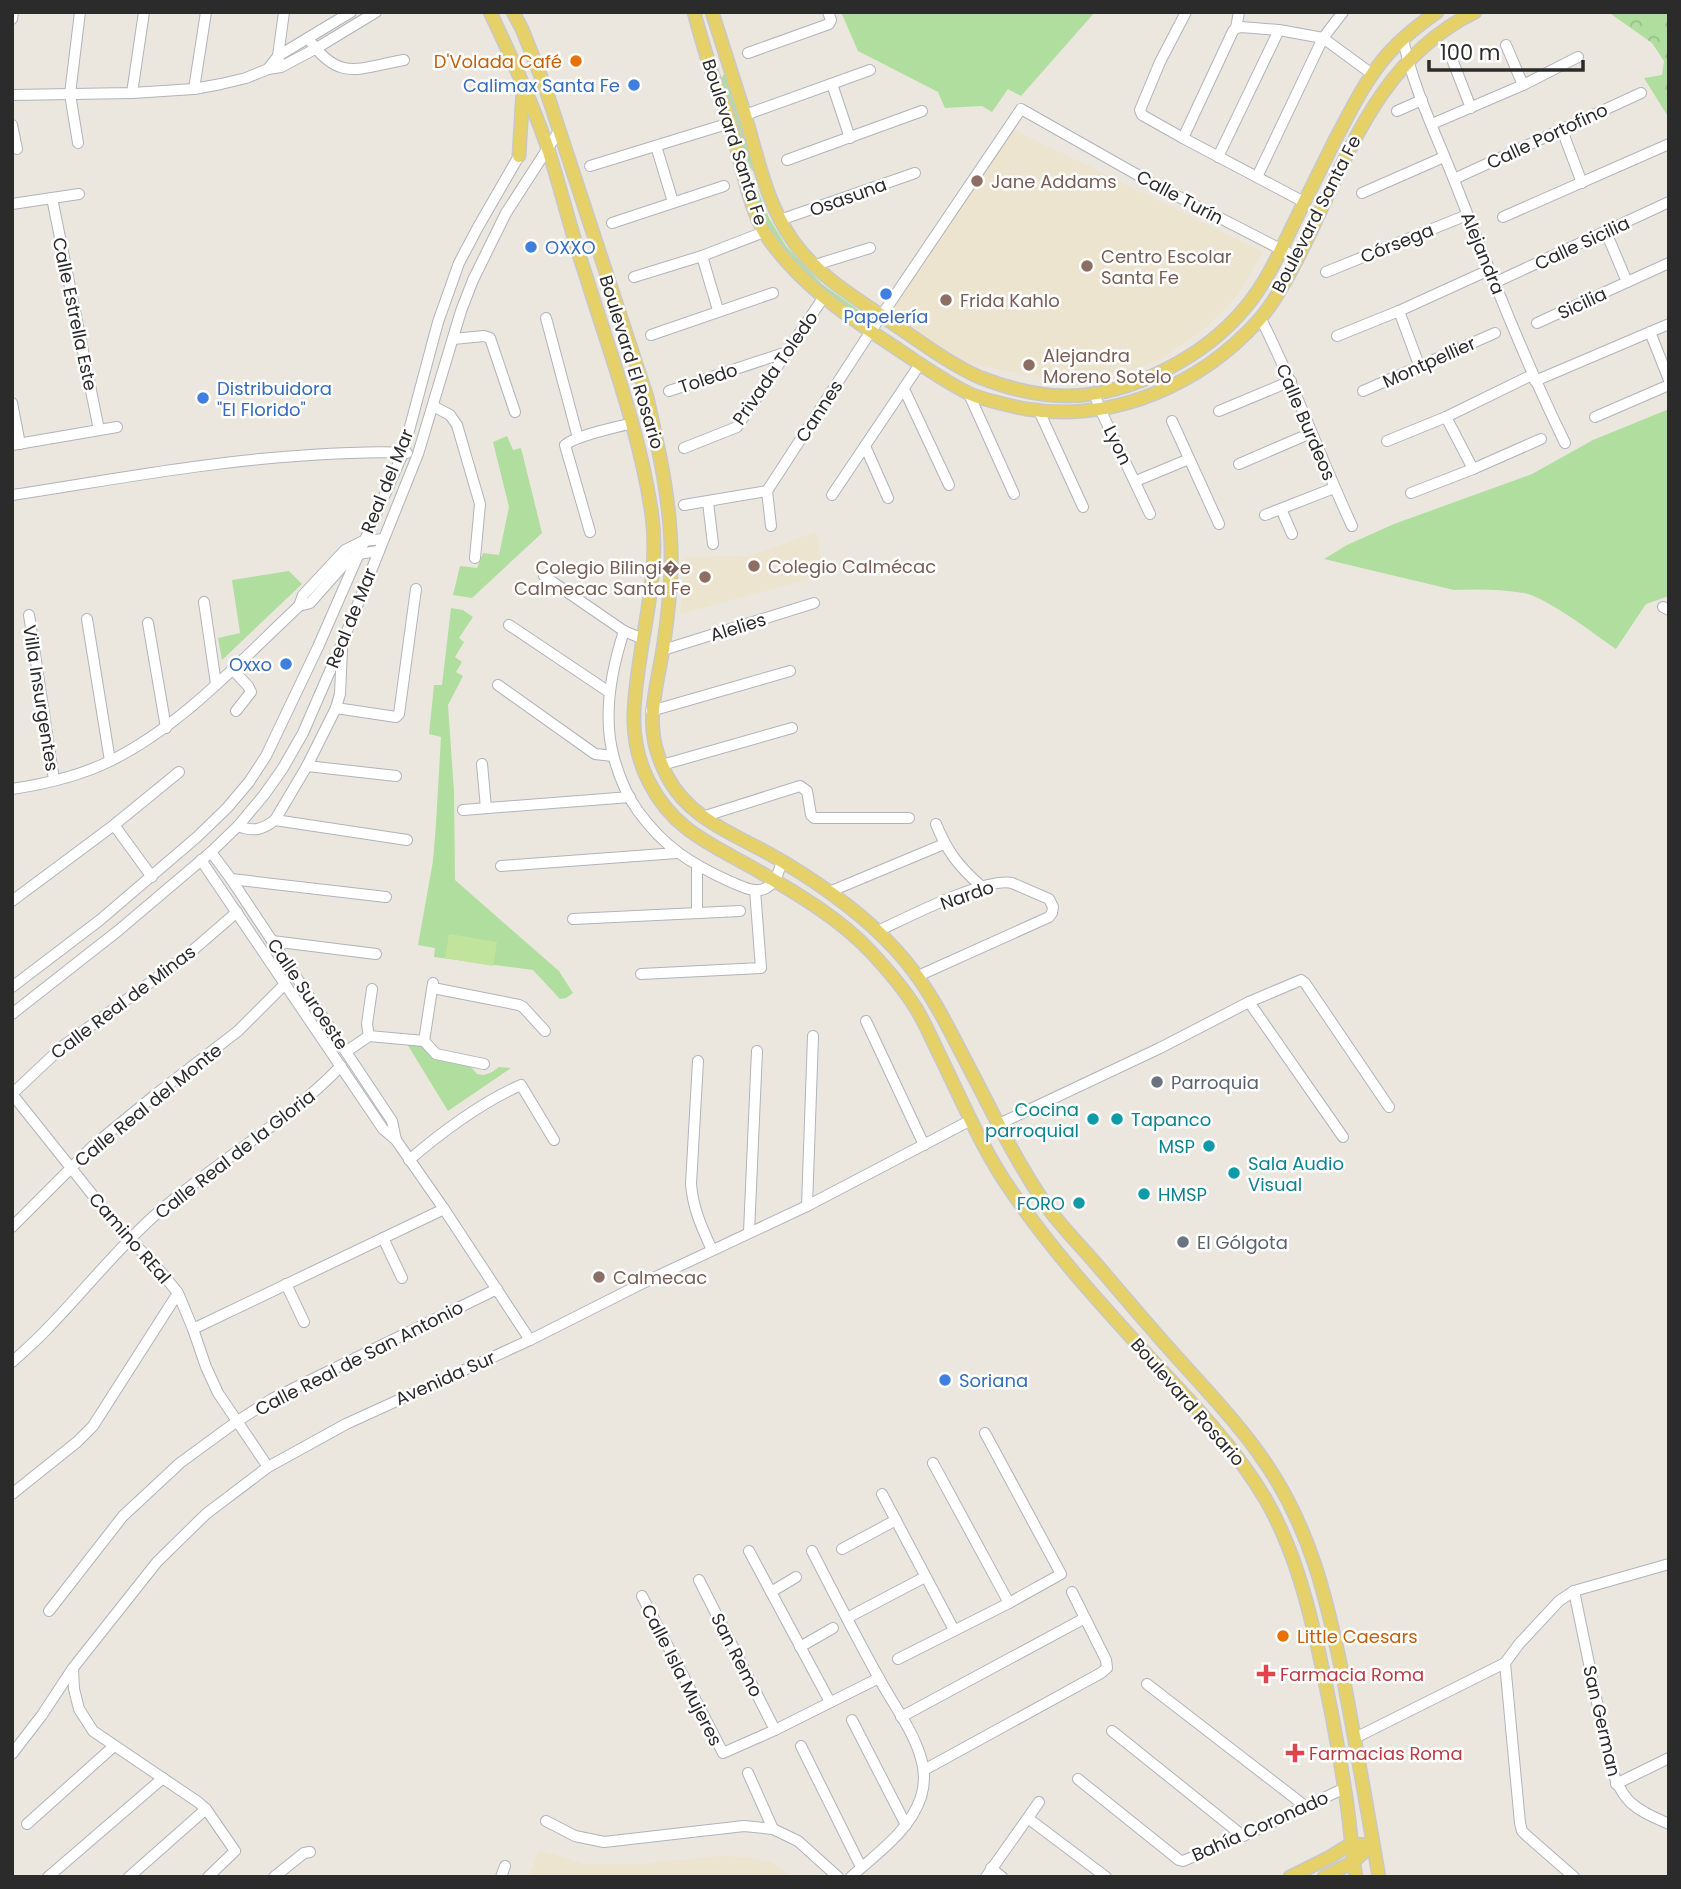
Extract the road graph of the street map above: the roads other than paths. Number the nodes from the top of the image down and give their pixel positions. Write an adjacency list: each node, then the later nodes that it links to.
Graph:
1 (13, 12): 19 (street)
2 (80, 12): 45 (street)
3 (144, 12): 43 (street)
4 (206, 12): 42 (street)
5 (284, 12): 29 (street)
6 (351, 12): 18 (street)
7 (376, 12): 26 (street)
8 (490, 12): 39 (main road, Boulevard El Rosario)
9 (513, 12): 55 (main road, Boulevard El Rosario)
10 (694, 12): 36 (main road, Boulevard Santa Fe)
11 (712, 12): 33 (main road, Boulevard Santa Fe)
12 (828, 12): 27 (street)
13 (1186, 12): 58 (street)
14 (1239, 12): 20 (street)
15 (1343, 12): 23 (street)
16 (1437, 12): 24 (main road, Boulevard Santa Fe)
17 (1475, 12): 32 (main road, Boulevard Santa Fe)
18 (337, 16): 22 (street)
19 (12, 19)
20 (1236, 28): 21 (street); 58 (street)
21 (1279, 30): 23 (street); 65 (street)
22 (308, 38): 26 (street); 29 (street)
23 (1323, 38): 38 (street); 70 (street)
24 (1403, 39): 32 (street, Alejandra); 38 (main road, Boulevard Santa Fe)
25 (1506, 45): 41 (street)
26 (315, 49): 31 (street); 34 (street)
27 (748, 53)
28 (1450, 54): 48 (street)
29 (278, 56): 34 (street); 35 (street)
30 (1578, 57): 41 (street)
31 (404, 60)
32 (1407, 61): 47 (street, Alejandra); 92 (main road, Boulevard Santa Fe)
33 (728, 65): 36 (street); 51 (main road, Boulevard Santa Fe)
34 (281, 67): 35 (street)
35 (268, 69): 42 (street)
36 (711, 70): 52 (main road, Boulevard Santa Fe)
37 (870, 70): 40 (street)
38 (1372, 74): 80 (main road, Boulevard Santa Fe)
39 (523, 82): 63 (main road, Boulevard El Rosario); 64 (main road)
40 (832, 84): 51 (street); 57 (street)
41 (1523, 85): 48 (street)
42 (194, 89): 43 (street)
43 (132, 93): 45 (street)
44 (1641, 93): 56 (street, Calle Portofino)
45 (70, 94): 46 (street); 59 (street)
46 (12, 95)
47 (1422, 100): 50 (street); 53 (street, Alejandra)
48 (1471, 108): 53 (street)
49 (922, 111): 57 (street)
50 (1397, 111)
51 (745, 115): 71 (main road, Boulevard Santa Fe)
52 (730, 123): 61 (street); 73 (main road, Boulevard Santa Fe)
53 (1432, 124): 66 (street, Alejandra)
54 (12, 125): 62 (street)
55 (559, 131): 63 (street, Real de Mar); 189 (main road, Boulevard El Rosario)
56 (1562, 131): 72 (street, Calle Portofino); 74 (street)
57 (850, 138): 67 (street)
58 (1183, 138): 65 (street)
59 (78, 143)
60 (1669, 144): 74 (street)
61 (656, 146): 68 (street); 79 (street)
62 (17, 149)
63 (548, 149): 114 (street, Real de Mar); 135 (main road, Boulevard El Rosario)
64 (519, 156): 146 (street, Real del Mar)
65 (1218, 157): 70 (street)
66 (1444, 158): 72 (street, Alejandra); 76 (street)
67 (787, 160)
68 (590, 166)
69 (915, 173): 85 (street, Osasuna)
70 (1257, 177): 80 (street)
71 (762, 178): 73 (street); 85 (main road, Boulevard Santa Fe)
72 (1454, 179): 83 (street, Alejandra)
73 (747, 183): 88 (main road, Boulevard Santa Fe)
74 (1582, 183): 84 (street)
75 (724, 186): 79 (street)
76 (1362, 193)
77 (79, 194): 78 (street)
78 (52, 198): 82 (street); 137 (street, Calle Estrella Este)
79 (673, 202): 86 (street)
80 (1304, 202): 90 (main road, Boulevard Santa Fe)
81 (1669, 202): 87 (street, Calle Sicilia)
82 (12, 204)
83 (1467, 215): 95 (street, Alejandra); 96 (street, Córsega)
84 (1503, 217)
85 (780, 220): 94 (main road, Boulevard Santa Fe)
86 (612, 223)
87 (1606, 232): 98 (street, Sicilia); 99 (street, Calle Sicilia)
88 (764, 233): 91 (street); 101 (main road, Boulevard Santa Fe)
89 (870, 247): 94 (street)
90 (1282, 249): 92 (street); 104 (street, Calle Turín); 125 (main road, Boulevard Santa Fe)
91 (702, 256): 97 (street); 102 (street)
92 (1298, 258): 106 (main road, Boulevard Santa Fe)
93 (1669, 263): 98 (street, Sicilia)
94 (815, 265): 104 (main road, Boulevard Santa Fe)
95 (1489, 270): 99 (street, Alejandra); 103 (street)
96 (1326, 272)
97 (634, 277)
98 (1627, 282): 107 (street, Sicilia)
99 (1494, 283): 118 (street, Alejandra)
100 (773, 292): 102 (street)
101 (823, 298): 109 (main road, Boulevard Santa Fe); 115 (street, Privada Toledo)
102 (718, 310): 112 (street)
103 (1399, 311): 113 (street); 117 (street)
104 (882, 316): 109 (street, Calle Turín); 125 (main road, Boulevard Santa Fe)
105 (545, 318): 139 (street)
106 (1261, 318): 119 (street, Calle Burdeos); 128 (main road, Boulevard Santa Fe)
107 (1537, 323)
108 (1669, 324): 110 (street)
109 (871, 331): 116 (main road, Boulevard Santa Fe); 154 (street, Cannes)
110 (1650, 332): 118 (street); 120 (street)
111 (1494, 333): 117 (street, Montpellier)
112 (650, 335)
113 (1337, 336)
114 (453, 339): 127 (street, Real de Mar); 131 (street)
115 (788, 352): 122 (street, Toledo); 145 (street, Privada Toledo)
116 (920, 364): 121 (street); 124 (main road, Boulevard Santa Fe)
117 (1419, 365): 123 (street, Montpellier)
118 (1534, 378): 132 (street); 142 (street, Alejandra)
119 (1291, 382): 130 (street); 138 (street, Calle Burdeos)
120 (1669, 383): 133 (street)
121 (904, 389): 144 (street); 152 (street)
122 (669, 391)
123 (1363, 391)
124 (968, 393): 129 (main road, Boulevard Santa Fe); 156 (street)
125 (1094, 393): 128 (street, Lyon)
126 (12, 403): 143 (street)
127 (433, 406): 147 (street, Real de Mar); 176 (street)
128 (1100, 409): 129 (main road, Boulevard Santa Fe); 151 (street, Lyon)
129 (1040, 411): 162 (street)
130 (1219, 411)
131 (514, 412)
132 (1446, 417): 141 (street); 150 (street)
133 (1595, 417)
134 (1172, 421): 148 (street)
135 (632, 422): 139 (street); 187 (main road, Boulevard El Rosario)
136 (117, 427): 137 (street)
137 (99, 430): 143 (street)
138 (1311, 433): 149 (street); 153 (street, Calle Burdeos)
139 (578, 438): 169 (street)
140 (1541, 439): 150 (street)
141 (1387, 441)
142 (1565, 443)
143 (16, 445)
144 (865, 446): 158 (street); 159 (street)
145 (684, 448)
146 (402, 453): 147 (street); 157 (street); 172 (street, Real del Mar)
147 (418, 454): 171 (street, Real de Mar)
148 (1189, 460): 151 (street, Lyon); 166 (street)
149 (1239, 464)
150 (1473, 469): 155 (street)
151 (1136, 481): 164 (street, Lyon)
152 (949, 485)
153 (1334, 488): 163 (street); 168 (street, Calle Burdeos)
154 (767, 491): 160 (street); 167 (street)
155 (1411, 493)
156 (1014, 494)
157 (12, 495)
158 (832, 495)
159 (888, 498)
160 (708, 502): 161 (street); 173 (street)
161 (684, 505)
162 (1083, 507)
163 (1281, 509): 165 (street); 170 (street)
164 (1150, 514)
165 (1265, 515)
166 (1219, 524)
167 (771, 526)
168 (1352, 526)
169 (590, 532)
170 (1292, 534)
171 (383, 539): 172 (street); 174 (street, Real de Mar)
172 (363, 541): 175 (street, Real del Mar); 181 (street)
173 (713, 544)
174 (378, 551): 175 (street); 188 (street, Real de Mar)
175 (358, 554): 181 (street); 226 (street, Real del Mar)
176 (475, 558)
177 (544, 576): 186 (street)
178 (416, 589): 195 (street)
179 (204, 602): 192 (street)
180 (814, 603): 189 (street, Alelies)
181 (299, 606): 190 (street)
182 (29, 615): 207 (street, Villa Insurgentes)
183 (87, 619): 201 (street)
184 (148, 623): 198 (street)
185 (509, 625): 194 (street)
186 (624, 631): 187 (street); 194 (street)
187 (643, 639): 228 (main road, Boulevard El Rosario)
188 (343, 642): 195 (street); 217 (street, Real de Mar)
189 (663, 650): 197 (main road, Boulevard El Rosario)
190 (232, 669): 192 (street); 196 (street)
191 (790, 671): 197 (street)
192 (216, 684): 198 (street)
193 (498, 685): 200 (street)
194 (609, 692): 200 (street)
195 (336, 708): 204 (street)
196 (236, 711)
197 (651, 711): 203 (main road, Boulevard El Rosario)
198 (166, 728): 201 (street)
199 (792, 728): 203 (street)
200 (613, 756): 209 (street)
201 (110, 761): 207 (street)
202 (482, 764): 210 (street)
203 (662, 765): 212 (main road, Boulevard El Rosario)
204 (307, 766): 206 (street); 214 (street)
205 (179, 772): 216 (street)
206 (397, 776)
207 (54, 780): 208 (street)
208 (12, 789)
209 (630, 797): 210 (street); 221 (street)
210 (486, 808): 211 (street)
211 (463, 810)
212 (702, 817): 213 (street); 223 (main road, Boulevard El Rosario)
213 (909, 818)
214 (275, 820): 217 (street); 218 (street)
215 (936, 824): 219 (street)
216 (114, 825): 226 (street); 233 (street)
217 (238, 826): 220 (street, Real de Mar)
218 (407, 840)
219 (944, 844): 229 (street); 231 (street)
220 (211, 852): 222 (street, Real de Mar); 227 (street, Calle Suroeste)
221 (677, 853): 224 (street); 225 (street)
222 (201, 860): 235 (street, Calle Suroeste); 247 (street, Real de Mar)
223 (782, 861): 228 (street); 231 (main road, Boulevard El Rosario)
224 (501, 866)
225 (697, 867): 230 (street); 236 (street)
226 (152, 877): 244 (street, Real del Mar)
227 (231, 879): 232 (street); 239 (street, Calle Suroeste)
228 (775, 881): 230 (street); 260 (main road, Boulevard El Rosario)
229 (981, 886): 238 (street, Nardo); 242 (street, Nardo)
230 (755, 891): 241 (street)
231 (829, 892): 238 (main road, Boulevard El Rosario)
232 (386, 897)
233 (12, 901)
234 (740, 911): 236 (street)
235 (237, 912): 243 (street, Calle Suroeste); 258 (street, Calle Real de Minas)
236 (697, 912): 237 (street)
237 (573, 919)
238 (877, 931): 242 (main road, Boulevard El Rosario)
239 (272, 941): 240 (street); 253 (street, Calle Suroeste)
240 (376, 954)
241 (641, 974)
242 (918, 976): 261 (main road, Boulevard El Rosario)
243 (285, 985): 257 (street, Calle Suroeste); 267 (street, Calle Real del Monte)
244 (12, 988)
245 (372, 989): 250 (street)
246 (1250, 1002): 259 (street); 261 (street); 262 (street)
247 (12, 1014)
248 (866, 1021): 265 (street)
249 (545, 1031): 252 (street)
250 (369, 1036): 252 (street); 253 (street)
251 (813, 1036): 268 (street)
252 (424, 1041): 256 (street)
253 (346, 1051): 263 (street, Calle Suroeste)
254 (757, 1051): 273 (street)
255 (698, 1060): 276 (street)
256 (484, 1064)
257 (341, 1066): 263 (street, Calle Suroeste); 275 (street, Calle Real de la Gloria)
258 (12, 1094): 267 (street, Camino REal)
259 (1389, 1107)
260 (971, 1120): 265 (street, Avenida Sur); 272 (main road, Boulevard Rosario)
261 (999, 1124): 270 (main road, Boulevard Rosario)
262 (1343, 1137)
263 (396, 1140): 266 (street, Calle Suroeste)
264 (554, 1140): 266 (street)
265 (924, 1145): 268 (street, Avenida Sur)
266 (409, 1160): 269 (street, Calle Suroeste)
267 (71, 1167): 271 (street, Calle Real del Monte); 275 (street, Camino REal)
268 (807, 1206): 273 (street, Avenida Sur)
269 (444, 1209): 274 (street); 279 (street, Calle Suroeste)
270 (1057, 1218): 272 (main road); 296 (main road, Boulevard Rosario)
271 (12, 1227)
272 (1039, 1231): 297 (main road, Boulevard Rosario)
273 (749, 1232): 276 (street, Avenida Sur)
274 (383, 1238): 277 (street); 278 (street)
275 (130, 1240): 280 (street, Camino REal); 284 (street, Calle Real de la Gloria)
276 (712, 1250): 283 (street, Avenida Sur)
277 (402, 1278)
278 (286, 1284): 281 (street); 282 (street)
279 (497, 1289): 283 (street, Calle Suroeste); 285 (street, Calle Real de San Antonio)
280 (178, 1293): 282 (street, Camino REal); 289 (street)
281 (304, 1322)
282 (193, 1329): 285 (street, Camino REal)
283 (530, 1340): 288 (street, Avenida Sur)
284 (12, 1362)
285 (236, 1422): 288 (street, Camino REal); 306 (street, Calle Real de San Antonio)
286 (985, 1433): 305 (street)
287 (933, 1463): 305 (street)
288 (268, 1467): 314 (street, Avenida Sur)
289 (12, 1494)
290 (882, 1494): 291 (street)
291 (896, 1520): 292 (street); 299 (street)
292 (842, 1549)
293 (749, 1551): 302 (street)
294 (812, 1551): 307 (street)
295 (1669, 1564): 301 (street)
296 (1315, 1565): 297 (main road); 322 (main road, Boulevard Rosario)
297 (1297, 1571): 332 (main road, Boulevard Rosario)
298 (796, 1577): 302 (street)
299 (925, 1577): 307 (street); 310 (street)
300 (699, 1580): 320 (street, San Remo)
301 (1574, 1591): 313 (street); 331 (street, San German)
302 (771, 1592): 311 (street)
303 (1072, 1592): 308 (street)
304 (642, 1596): 320 (street, Calle Isla Mujeres)
305 (1009, 1603): 310 (street)
306 (49, 1611)
307 (847, 1618): 315 (street)
308 (1085, 1618): 318 (street); 327 (street)
309 (833, 1628): 311 (street)
310 (954, 1630): 312 (street)
311 (800, 1647): 317 (street)
312 (898, 1659)
313 (1505, 1663): 322 (street); 363 (street)
314 (73, 1668): 323 (street); 325 (street, Avenida Sur)
315 (879, 1678): 317 (street); 318 (street)
316 (1147, 1684): 334 (street)
317 (830, 1702): 320 (street)
318 (901, 1717): 327 (street)
319 (852, 1720): 340 (street)
320 (775, 1730)
321 (1112, 1731): 342 (street)
322 (1355, 1738): 344 (main road, Boulevard Rosario)
323 (114, 1746): 329 (street); 338 (street)
324 (801, 1746): 348 (street)
325 (12, 1754)
326 (1669, 1758): 331 (street)
327 (924, 1770): 340 (street)
328 (747, 1773): 341 (street)
329 (163, 1777): 335 (street); 350 (street)
330 (1077, 1779): 342 (street, Bahía Coronado)
331 (1616, 1784): 339 (street, San German)
332 (1345, 1788): 334 (street, Bahía Coronado); 343 (main road, Boulevard Rosario)
333 (1040, 1802): 336 (street)
334 (1305, 1806): 342 (street, Bahía Coronado)
335 (206, 1809): 351 (street); 352 (street)
336 (1028, 1819): 349 (street); 358 (street)
337 (547, 1821): 341 (street)
338 (27, 1824)
339 (1669, 1824)
340 (906, 1825): 348 (street)
341 (773, 1829): 355 (street)
342 (1243, 1836)
343 (1351, 1844): 344 (main road); 346 (main road, Boulevard Rosario); 359 (main road)
344 (1372, 1845): 346 (main road); 362 (main road, Boulevard Rosario)
345 (310, 1852): 353 (street)
346 (1353, 1862): 360 (main road); 361 (main road, Boulevard Rosario)
347 (505, 1866): 354 (street)
348 (861, 1867): 356 (street)
349 (988, 1873): 357 (street)
350 (48, 1877)
351 (129, 1877)
352 (208, 1877)
353 (274, 1877)
354 (500, 1877)
355 (838, 1877)
356 (851, 1877)
357 (1002, 1877)
358 (1106, 1877)
359 (1290, 1877)
360 (1324, 1877)
361 (1356, 1877)
362 (1379, 1877)
363 (1574, 1877)

